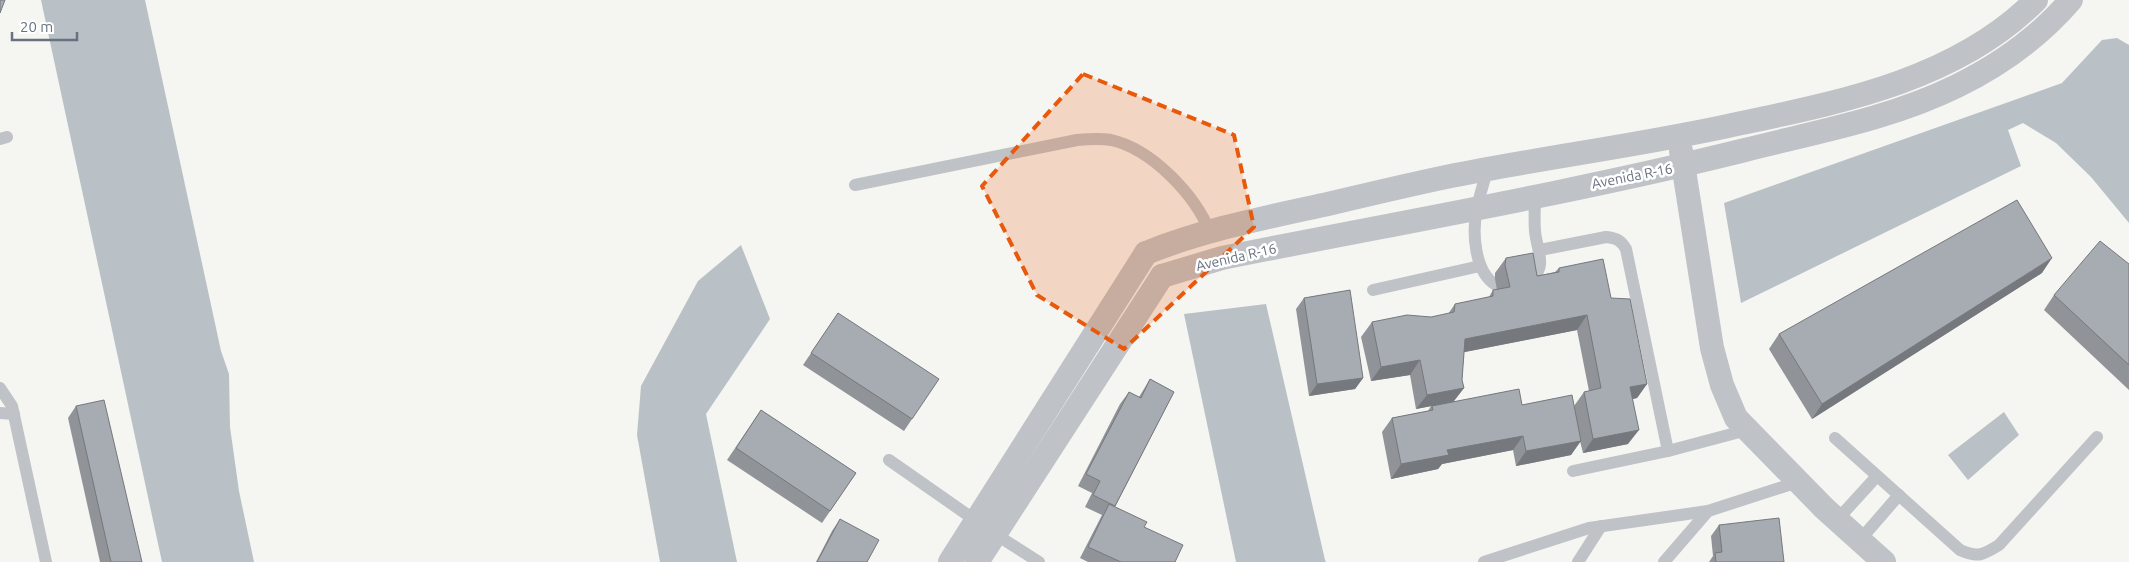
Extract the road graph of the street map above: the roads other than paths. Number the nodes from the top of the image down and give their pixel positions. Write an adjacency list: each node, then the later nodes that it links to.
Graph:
1 (2036, 0): 3 (street)
2 (2072, 0): 4 (street, Avenida R-16)
3 (1678, 136): 4 (street); 5 (street)
4 (1683, 165): 7 (street, Avenida R-16); 20 (street)
5 (1487, 170): 8 (lane); 9 (street)
6 (855, 185): 9 (lane)
7 (1535, 195): 8 (street, Avenida R-16); 10 (lane)
8 (1477, 207): 12 (lane); 13 (street, Avenida R-16)
9 (1210, 232): 11 (street)
10 (1540, 250): 14 (lane); 23 (lane)
11 (1146, 253): 13 (street); 32 (street)
12 (1480, 266): 15 (lane); 16 (lane)
13 (1162, 276): 32 (street)
14 (1525, 279)
15 (1496, 285)
16 (1373, 290)
17 (0, 388): 19 (lane)
18 (0, 413): 19 (lane)
19 (14, 414): 34 (lane)
20 (1747, 430): 23 (lane); 27 (street)
21 (2097, 437): 28 (lane)
22 (1835, 438): 26 (lane)
23 (1668, 451): 25 (lane)
24 (889, 460): 32 (lane)
25 (1573, 471)
26 (1878, 476): 28 (lane); 30 (lane)
27 (1798, 482): 29 (lane); 30 (street)
28 (1899, 495): 33 (lane)
29 (1708, 512): 31 (lane); 40 (lane)
30 (1837, 520): 33 (street)
31 (1601, 526): 38 (lane); 39 (lane)
32 (986, 527): 35 (street); 36 (street); 37 (lane)
33 (1860, 540): 41 (street)
34 (46, 562)
35 (950, 562)
36 (977, 562)
37 (1039, 562)
38 (1484, 562)
39 (1578, 562)
40 (1664, 562)
41 (1884, 562)

